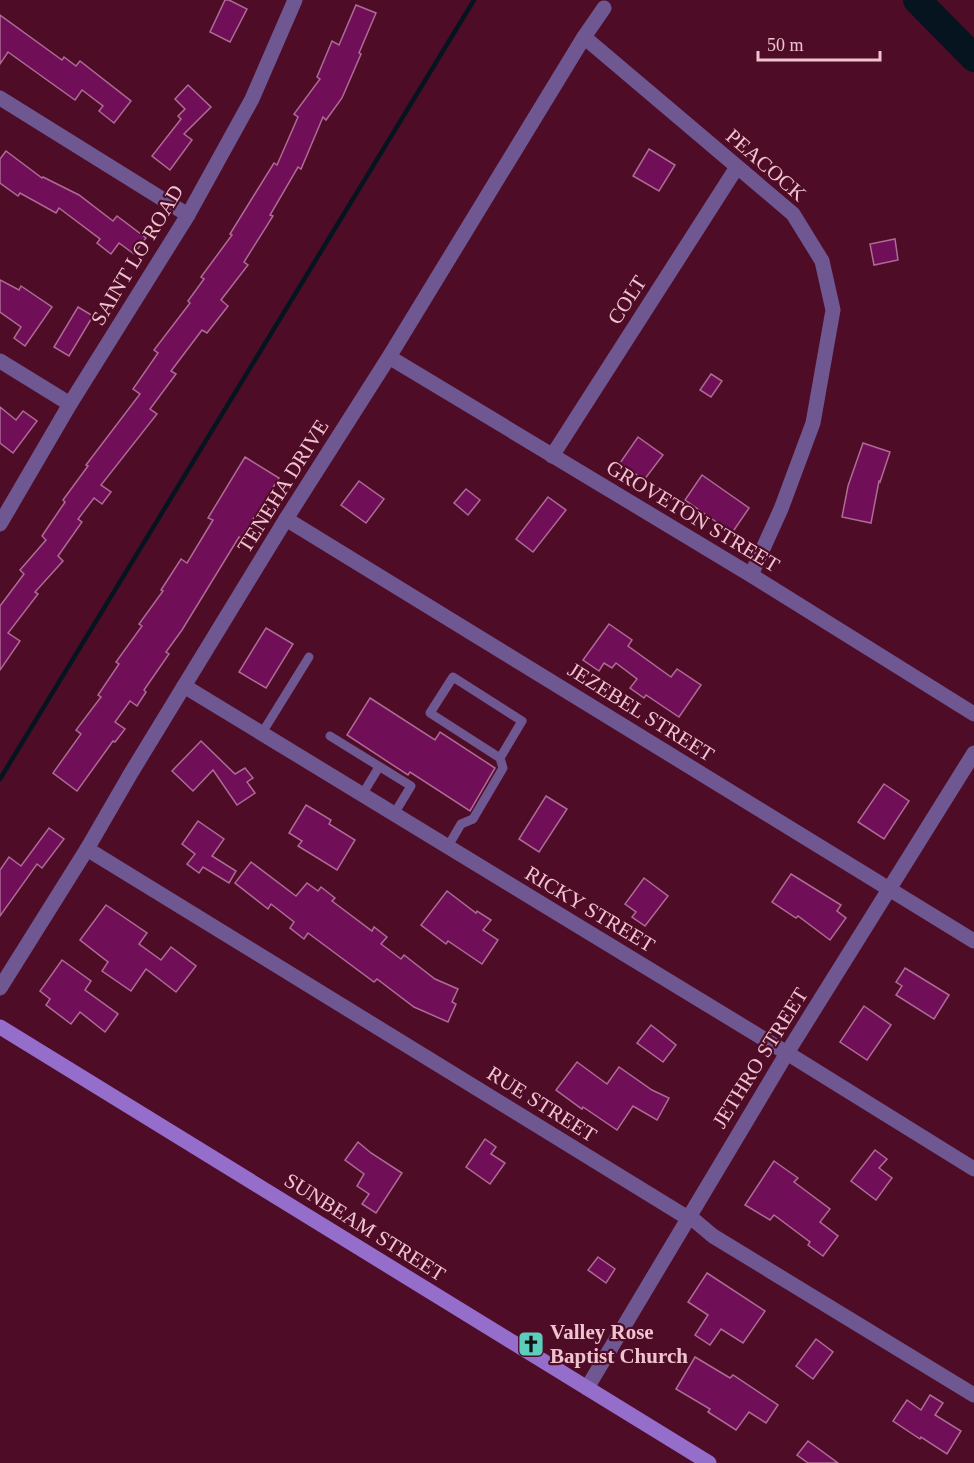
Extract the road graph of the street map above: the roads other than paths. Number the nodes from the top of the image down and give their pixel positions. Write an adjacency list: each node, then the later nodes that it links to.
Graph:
1 (295, 0): 6 (street, SAINT LO ROAD)
2 (604, 8): 3 (street, TENEHA DRIVE)
3 (584, 37): 5 (street, PEACOCK); 7 (street, TENEHA DRIVE)
4 (0, 98): 6 (street)
5 (737, 167): 10 (street, COLT); 13 (street, PEACOCK)
6 (188, 215): 9 (street, SAINT LO ROAD)
7 (389, 357): 10 (street, GROVETON STREET); 11 (street, TENEHA DRIVE)
8 (0, 361): 9 (street)
9 (70, 404): 12 (street, SAINT LO ROAD)
10 (552, 456): 13 (street, GROVETON STREET)
11 (286, 519): 15 (street, TENEHA DRIVE); 26 (street, JEZEBEL STREET)
12 (0, 524)
13 (751, 575): 16 (street, GROVETON STREET)
14 (309, 657): 17 (lane)
15 (184, 686): 17 (street, RICKY STREET); 25 (street, TENEHA DRIVE)
16 (974, 714)
17 (262, 733): 22 (street, RICKY STREET)
18 (330, 736): 21 (lane)
19 (974, 753): 26 (street, JETHRO STREET)
20 (500, 758): 20 (lane); 24 (lane)
21 (379, 766): 22 (lane); 23 (lane)
22 (362, 795): 23 (street, RICKY STREET)
23 (394, 814): 24 (street, RICKY STREET)
24 (447, 848): 30 (street, RICKY STREET)
25 (87, 849): 28 (street, TENEHA DRIVE); 32 (street, RUE STREET)
26 (890, 890): 27 (street, JEZEBEL STREET); 30 (street, JETHRO STREET)
27 (974, 941)
28 (0, 988)
29 (0, 1027): 33 (street, SUNBEAM STREET)
30 (787, 1053): 31 (street, RICKY STREET); 32 (street, JETHRO STREET)
31 (974, 1169)
32 (688, 1215): 33 (street, JETHRO STREET); 34 (street, RUE STREET)
33 (587, 1388): 35 (street, SUNBEAM STREET)
34 (974, 1395)
35 (709, 1463)

